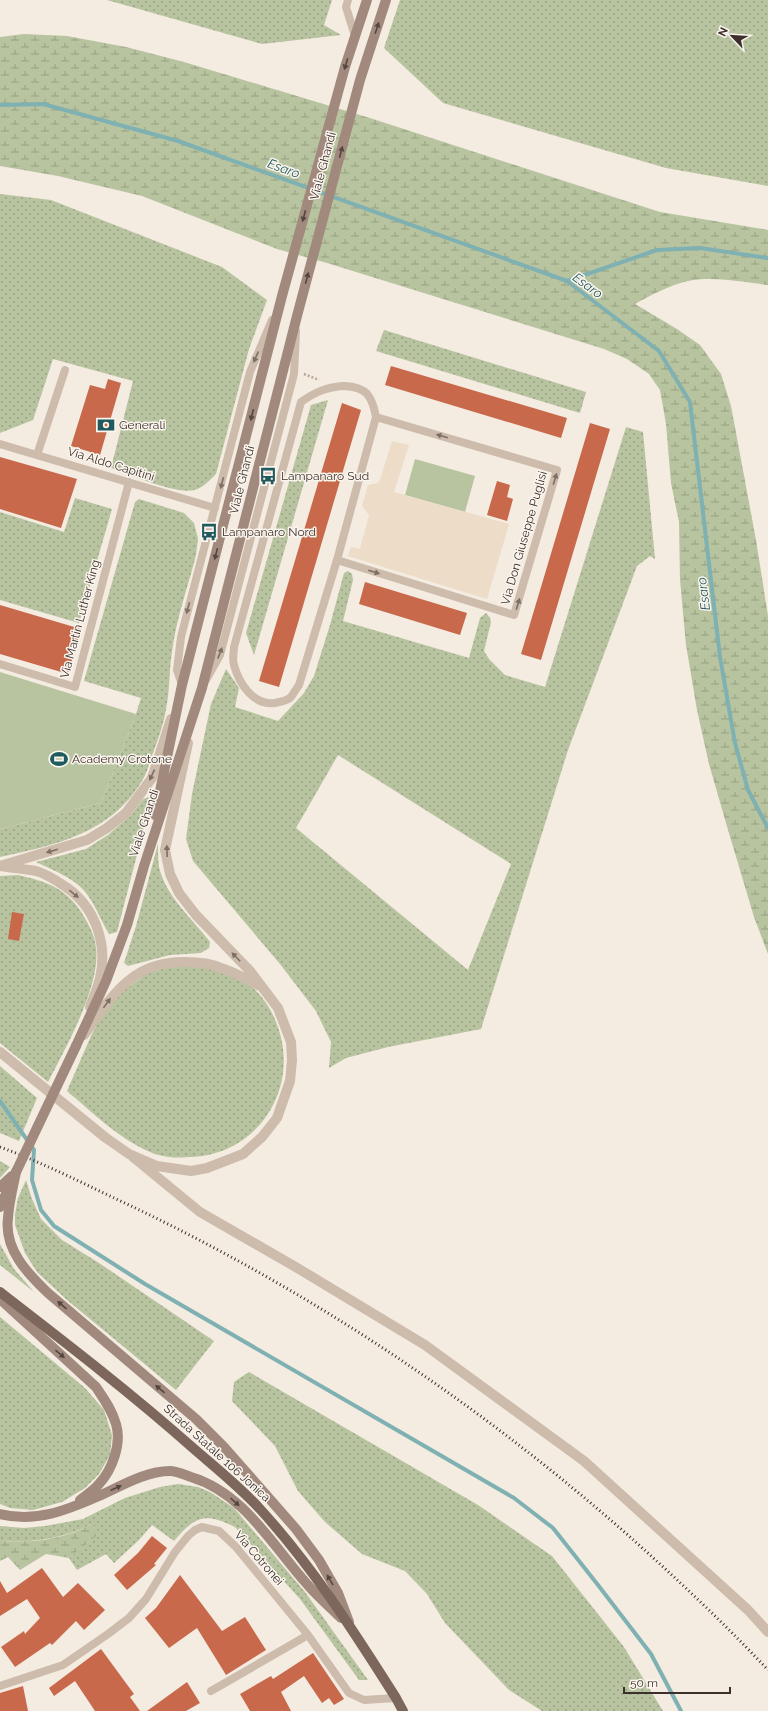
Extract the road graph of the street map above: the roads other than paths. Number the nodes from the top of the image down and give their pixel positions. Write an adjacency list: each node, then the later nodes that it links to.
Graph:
1 (348, 0): 4 (lane)
2 (367, 0): 4 (main road, Viale Ghandi)
3 (386, 0): 6 (main road, Viale Ghandi, one-way to 3)
4 (355, 36): 5 (main road, Viale Ghandi, one-way to 5)
5 (282, 296): 13 (lane, one-way to 13); 17 (main road, Viale Ghandi, one-way to 17)
6 (297, 316): 12 (lane); 18 (main road, Viale Ghandi)
7 (65, 370): 10 (lane)
8 (376, 416): 14 (lane); 15 (lane); 15 (lane, Via Don Giuseppe Puglisi, one-way to 8)
9 (0, 444): 10 (lane, Via Aldo Capitini)
10 (37, 455): 11 (lane, Via Aldo Capitini)
11 (130, 482): 13 (lane, Via Aldo Capitini); 16 (lane, Via Martin Luther King)
12 (259, 507): 14 (lane); 18 (lane, one-way to 12)
13 (215, 508): 17 (lane, one-way to 17)
14 (271, 510): 15 (lane)
15 (337, 560)
16 (0, 664)
17 (182, 685): 19 (street, one-way to 19); 20 (main road, Viale Ghandi)
18 (202, 688): 20 (main road, Viale Ghandi); 21 (street, one-way to 18)
19 (0, 866): 22 (street, one-way to 22)
20 (144, 866): 22 (main road)
21 (261, 987): 22 (street, one-way to 21); 24 (street)
22 (76, 1046): 25 (main road, bridge)
23 (0, 1052): 24 (street)
24 (129, 1154): 33 (street)
25 (16, 1172): 26 (main road); 27 (main road); 32 (main road, one-way to 25)
26 (0, 1187)
27 (0, 1207)
28 (0, 1292): 32 (main road, Strada Statale 106 Jonica)
29 (0, 1299): 30 (main road, one-way to 30)
30 (68, 1510): 31 (main road); 32 (main road, one-way to 32)
31 (0, 1514)
32 (351, 1628): 37 (main road, Strada Statale 106 Jonica)
33 (768, 1632)
34 (308, 1635): 35 (lane, Via Cotronei); 36 (lane); 37 (lane, Via Cotronei)
35 (0, 1686)
36 (211, 1691)
37 (396, 1698): 38 (main road, Strada Statale 106 Jonica)
38 (403, 1711)

